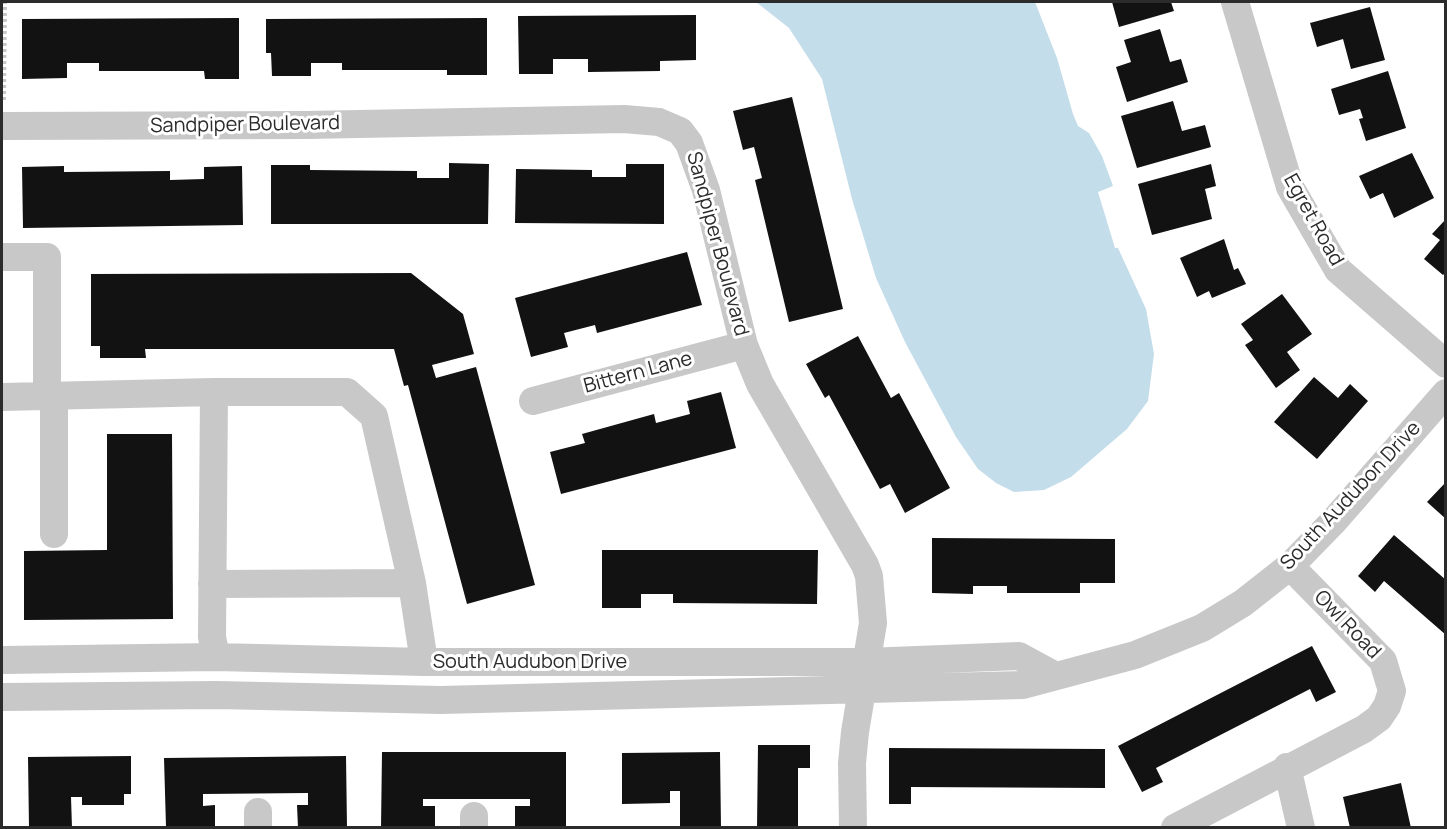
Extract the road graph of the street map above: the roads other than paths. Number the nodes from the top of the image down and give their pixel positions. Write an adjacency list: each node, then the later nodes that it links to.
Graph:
1 (1235, 2): 5 (street, Egret Road)
2 (3, 114): 4 (street, Sandpiper Boulevard)
3 (2, 257): 8 (street)
4 (744, 345): 10 (street, Bittern Lane); 18 (street, Sandpiper Boulevard)
5 (1446, 364)
6 (214, 392): 8 (street); 13 (street); 14 (street)
7 (1446, 393): 12 (street, South Audubon Drive)
8 (51, 395): 9 (street); 11 (street)
9 (2, 396)
10 (533, 401)
11 (54, 534)
12 (1290, 566): 19 (street, South Audubon Drive); 22 (street, Owl Road)
13 (412, 583): 14 (street); 17 (street)
14 (212, 584): 15 (street)
15 (216, 657): 16 (street, South Audubon Drive); 17 (street, South Audubon Drive)
16 (2, 660)
17 (424, 662): 18 (street, South Audubon Drive)
18 (866, 662): 19 (street, South Audubon Drive); 20 (street, Sandpiper Boulevard)
19 (1054, 675): 20 (street, South Audubon Drive)
20 (861, 691): 21 (street, South Audubon Drive); 23 (street, Sandpiper Boulevard)
21 (2, 696)
22 (1287, 767): 24 (street); 25 (street)
23 (853, 828)
24 (1174, 828)
25 (1302, 828)

